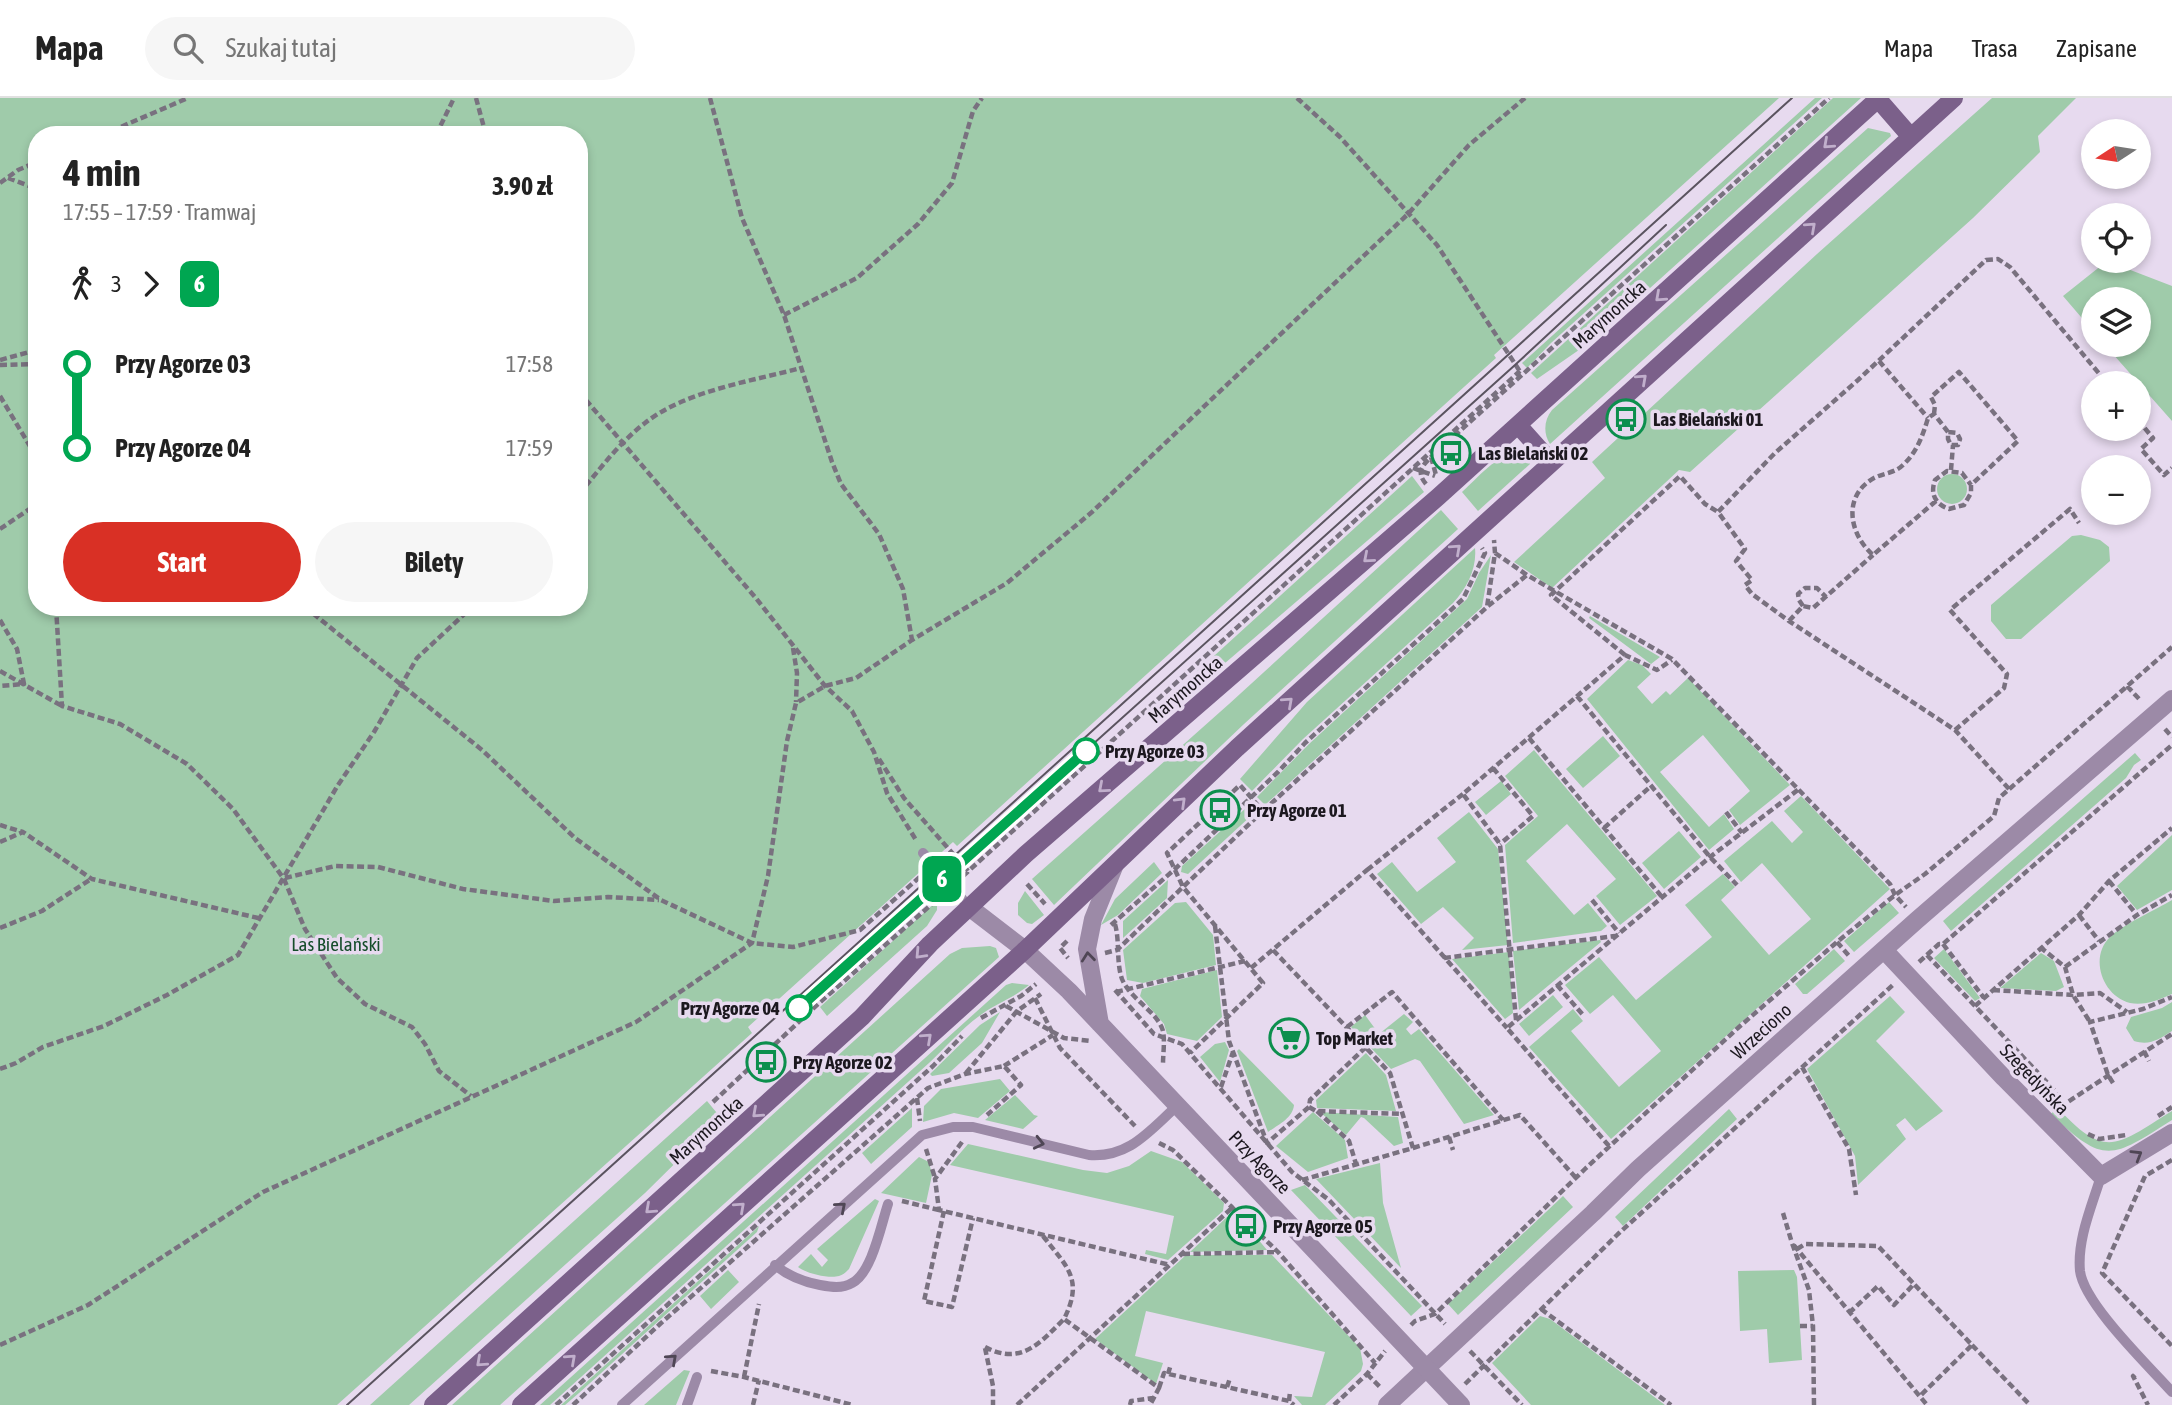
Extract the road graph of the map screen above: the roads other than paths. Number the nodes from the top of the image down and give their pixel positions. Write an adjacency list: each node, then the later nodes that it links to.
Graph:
1 (1954, 98): 3 (main road)
2 (1878, 99): 3 (main road); 4 (main road, Marymoncka, one-way to 4)
3 (1911, 137): 5 (main road, one-way to 3)
4 (1517, 425): 5 (main road); 9 (main road, Marymoncka, one-way to 9)
5 (1551, 462): 8 (main road, one-way to 5)
6 (2172, 699): 11 (street, Wrzeciono)
7 (923, 853): 9 (lane)
8 (1114, 867): 10 (main road); 12 (street, one-way to 8)
9 (969, 907): 10 (street, Przy Agorze); 22 (main road, Marymoncka, one-way to 22)
10 (1026, 950): 12 (street, Przy Agorze); 23 (main road, one-way to 10)
11 (1884, 950): 15 (street, Szegedyńska); 18 (street, Wrzeciono)
12 (1100, 1024): 13 (street, Przy Agorze)
13 (1178, 1106): 17 (lane, one-way to 13); 18 (street, Przy Agorze)
14 (2172, 1133): 15 (street, one-way to 14)
15 (2101, 1176): 20 (lane)
16 (888, 1204): 17 (lane)
17 (775, 1265): 24 (lane, one-way to 17)
18 (1427, 1367): 21 (street, Przy Agorze); 26 (street, Wrzeciono)
19 (701, 1373): 25 (lane)
20 (2172, 1392)
21 (1457, 1401)
22 (433, 1405)
23 (520, 1405)
24 (622, 1405)
25 (687, 1405)
26 (1387, 1405)

